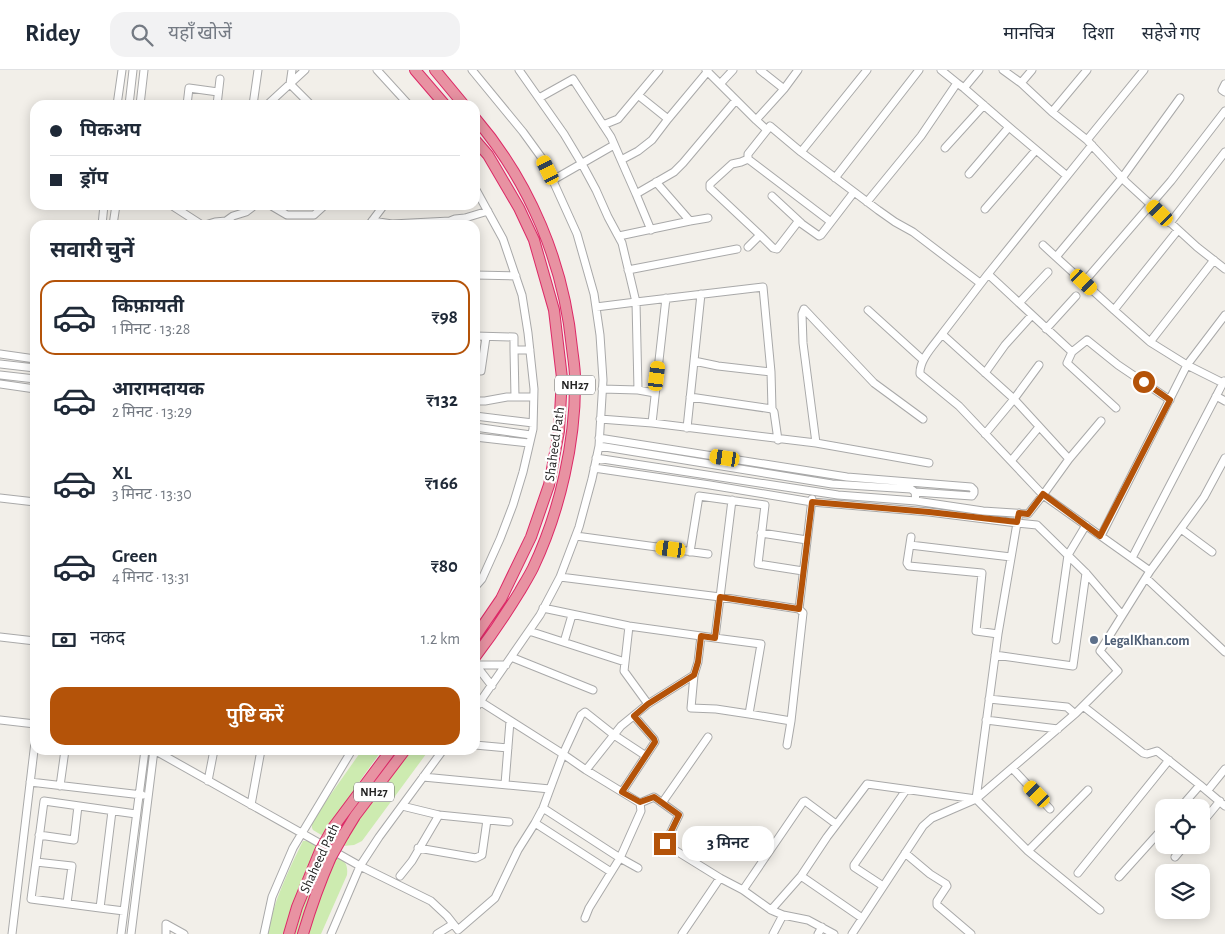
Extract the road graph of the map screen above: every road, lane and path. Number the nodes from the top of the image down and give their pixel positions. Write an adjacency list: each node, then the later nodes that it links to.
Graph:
1 (122, 70): 38 (street)
2 (133, 70): 39 (street)
3 (144, 70): 40 (street)
4 (258, 70): 43 (street)
5 (292, 70): 27 (street)
6 (305, 70): 27 (street)
7 (377, 70): 46 (street)
8 (415, 70): 47 (highway)
9 (434, 70): 48 (highway)
10 (472, 70): 73 (street)
11 (519, 70): 36 (street)
12 (659, 70): 35 (street)
13 (733, 70): 28 (street)
14 (760, 70): 32 (street)
15 (798, 70): 32 (street)
16 (867, 70): 64 (street)
17 (919, 70): 71 (street)
18 (941, 70): 29 (street)
19 (979, 70): 31 (street)
20 (1003, 70): 26 (street)
21 (1032, 70): 26 (street)
22 (1088, 70): 52 (street)
23 (1144, 70): 59 (street)
24 (707, 71): 28 (street); 53 (street)
25 (220, 79): 33 (street)
26 (1021, 83): 52 (street)
27 (290, 84): 44 (street); 45 (street)
28 (720, 84): 49 (street)
29 (957, 84): 31 (street); 79 (street)
30 (1225, 84): 34 (street)
31 (964, 88): 50 (street)
32 (784, 89): 54 (street)
33 (218, 92): 41 (street); 42 (street)
34 (1225, 92)
35 (638, 95): 53 (street); 56 (street)
36 (539, 98): 56 (street); 68 (street)
37 (1180, 98): 72 (street)
38 (118, 100)
39 (128, 100)
40 (141, 100)
41 (188, 100)
42 (217, 100)
43 (254, 100)
44 (272, 100)
45 (306, 100)
46 (404, 100)
47 (441, 100)
48 (460, 100)
49 (736, 100): 54 (street); 74 (street)
50 (984, 105): 57 (street); 62 (street)
51 (1225, 111): 80 (street)
52 (1052, 112): 59 (street)
53 (668, 119): 67 (street)
54 (756, 120): 58 (street)
55 (480, 124): 228 (highway, Shaheed Path / NH27)
56 (603, 125): 60 (street)
57 (1009, 128): 63 (street); 69 (street)
58 (767, 130): 64 (street); 66 (street)
59 (1089, 143): 70 (street); 72 (street)
60 (614, 145): 67 (street); 68 (street)
61 (480, 146): 218 (highway, Shaheed Path / NH27)
62 (945, 148)
63 (1036, 150): 70 (street); 81 (street)
64 (801, 152): 71 (street)
65 (1225, 152): 94 (street)
66 (748, 159): 93 (street); 97 (street)
67 (621, 160): 76 (street)
68 (582, 164): 73 (street); 98 (street)
69 (969, 174)
70 (1067, 176): 107 (street)
71 (835, 178): 75 (street)
72 (1122, 178): 80 (street); 102 (street)
73 (553, 180): 117 (street)
74 (656, 182): 76 (street); 91 (street)
75 (854, 192): 79 (street); 93 (street)
76 (636, 194): 95 (street)
77 (772, 196): 92 (street)
78 (480, 197): 86 (street)
79 (867, 202): 111 (street)
80 (1151, 204): 94 (street); 110 (street)
81 (985, 209)
82 (179, 210): 88 (street)
83 (249, 210): 89 (street)
84 (278, 210): 85 (street)
85 (320, 210)
86 (488, 211): 90 (street); 109 (street)
87 (708, 218): 91 (street)
88 (196, 220)
89 (227, 220)
90 (454, 220)
91 (690, 221): 95 (street)
92 (800, 222): 93 (street); 97 (street)
93 (831, 222)
94 (1170, 223): 96 (street)
95 (651, 230): 98 (street)
96 (1178, 230): 103 (street); 119 (street)
97 (760, 234): 100 (street)
98 (618, 236): 105 (street)
99 (1043, 245): 102 (street)
100 (748, 247)
101 (737, 249): 105 (street)
102 (1056, 257): 110 (street)
103 (1214, 260): 104 (street); 126 (street)
104 (1225, 269)
105 (628, 270): 115 (street)
106 (1048, 272): 116 (street)
107 (988, 274): 111 (street); 116 (street)
108 (480, 275): 109 (street)
109 (516, 276): 128 (street)
110 (1084, 282): 119 (street)
111 (980, 283): 123 (street)
112 (701, 294): 114 (street); 133 (street); 139 (street)
113 (1076, 296): 122 (street)
114 (666, 298): 115 (street); 148 (street)
115 (636, 302): 117 (street); 147 (street)
116 (1019, 303): 121 (street)
117 (596, 307): 146 (street)
118 (868, 310): 132 (street)
119 (1114, 310): 126 (street)
120 (1225, 314): 136 (street)
121 (1032, 316): 122 (street); 140 (street)
122 (1046, 329): 129 (street)
123 (942, 334): 132 (street); 140 (street)
124 (480, 336): 125 (street)
125 (486, 337): 127 (street); 138 (street)
126 (1150, 342): 136 (street)
127 (514, 350): 128 (street); 150 (street)
128 (530, 350): 151 (street)
129 (1072, 352): 154 (street); 157 (street)
130 (0, 354): 131 (street)
131 (30, 358)
132 (923, 360): 168 (street)
133 (694, 361): 139 (street); 152 (street)
134 (0, 364): 137 (street)
135 (1039, 365): 153 (street)
136 (1188, 365): 143 (street); 154 (street)
137 (30, 367)
138 (480, 371)
139 (771, 372): 158 (street)
140 (985, 373): 153 (street)
141 (0, 375): 142 (street)
142 (30, 378)
143 (1224, 382): 149 (street)
144 (0, 384): 145 (street)
145 (30, 388)
146 (602, 389): 147 (street); 160 (street)
147 (638, 390): 148 (street)
148 (655, 393): 163 (street)
149 (1216, 396): 156 (street); 205 (street)
150 (515, 397): 151 (street); 155 (street)
151 (534, 397): 164 (street)
152 (690, 397): 158 (street); 167 (street)
153 (1014, 398): 165 (street); 168 (street)
154 (1170, 400): 197 (street)
155 (480, 401)
156 (1225, 401)
157 (1116, 408)
158 (772, 409): 172 (street)
159 (480, 417): 164 (street)
160 (600, 419): 163 (street); 171 (street)
161 (923, 419): 173 (street)
162 (1101, 421): 178 (street)
163 (652, 423): 167 (street)
164 (533, 424): 169 (street)
165 (1039, 426): 178 (street); 179 (street)
166 (480, 428): 169 (street)
167 (687, 428): 172 (street)
168 (985, 434): 179 (street)
169 (531, 435): 174 (street)
170 (480, 438): 174 (street)
171 (600, 438): 175 (street); 183 (street)
172 (778, 440): 173 (street)
173 (816, 443): 180 (street)
174 (529, 444): 211 (street)
175 (599, 446): 176 (street); 183 (street)
176 (596, 458): 181 (street); 182 (street)
177 (1225, 458): 193 (street)
178 (1069, 459): 184 (street)
179 (1012, 461): 184 (street)
180 (929, 463)
181 (594, 468): 189 (street); 195 (street)
182 (813, 492): 188 (street); 189 (street)
183 (915, 492): 188 (street)
184 (1043, 494): 190 (street); 192 (street)
185 (0, 498): 187 (street)
186 (732, 500): 194 (street); 200 (street); 212 (street)
187 (30, 501)
188 (916, 501): 190 (street)
189 (812, 502): 191 (street); 198 (street)
190 (1019, 513): 191 (street)
191 (1017, 522): 203 (street); 204 (street)
192 (1086, 526): 197 (street); 203 (street)
193 (1181, 530): 201 (street); 207 (street)
194 (761, 533): 198 (street); 206 (street)
195 (576, 536): 200 (street); 209 (street)
196 (911, 536): 199 (street)
197 (1100, 536): 205 (street)
198 (807, 540): 206 (street)
199 (910, 545): 204 (street); 220 (street)
200 (690, 552): 202 (street)
201 (1212, 552)
202 (708, 554)
203 (1068, 555): 208 (street); 225 (street)
204 (1011, 557): 220 (street)
205 (1132, 558): 207 (street)
206 (803, 571): 214 (street)
207 (1150, 571): 210 (street)
208 (1086, 573): 216 (street); 229 (street)
209 (560, 577): 212 (street); 213 (street)
210 (1146, 578): 216 (street); 227 (street)
211 (480, 581)
212 (720, 597): 214 (street); 223 (street)
213 (543, 608): 215 (street); 219 (street)
214 (799, 609): 246 (street)
215 (572, 615): 217 (street); 226 (street)
216 (1122, 615): 241 (street)
217 (629, 626): 221 (street); 232 (street)
218 (480, 630)
219 (529, 631): 226 (street); 230 (street)
220 (998, 634): 229 (street)
221 (701, 636): 223 (street); 235 (street)
222 (0, 637): 224 (street)
223 (715, 638): 242 (street)
224 (30, 640)
225 (1056, 640)
226 (564, 642): 232 (street)
227 (1225, 652)
228 (480, 654)
229 (995, 656): 238 (street)
230 (511, 657): 234 (street); 237 (street)
231 (480, 661): 234 (street)
232 (624, 662): 240 (street)
233 (480, 666): 236 (street)
234 (506, 666): 236 (street)
235 (694, 675): 240 (street); 242 (street)
236 (492, 686): 239 (street)
237 (593, 690)
238 (989, 699): 243 (street); 247 (street)
239 (480, 702): 248 (street)
240 (648, 704): 244 (street)
241 (1083, 706): 243 (street); 269 (street)
242 (749, 714): 246 (street)
243 (1075, 714): 250 (street)
244 (634, 716): 251 (street); 268 (street)
245 (0, 720): 249 (street)
246 (791, 720): 254 (street)
247 (986, 720): 250 (street); 286 (street)
248 (510, 721): 255 (street); 256 (street)
249 (30, 723)
250 (1058, 729): 270 (street)
251 (614, 735): 256 (street); 268 (street); 272 (street)
252 (708, 737): 289 (street)
253 (480, 745): 255 (street)
254 (787, 745)
255 (508, 748): 276 (street)
256 (563, 754): 272 (street); 279 (street)
257 (33, 755): 275 (street)
258 (64, 755): 278 (street)
259 (144, 755): 284 (street)
260 (153, 755): 285 (street)
261 (163, 755): 274 (street)
262 (213, 755): 274 (street)
263 (260, 755): 291 (street)
264 (349, 755): 304 (street)
265 (387, 755): 341 (highway, Shaheed Path / NH27, bridge)
266 (401, 755): 342 (highway, Shaheed Path / NH27, bridge)
267 (440, 755): 273 (street)
268 (646, 756): 283 (street)
269 (1169, 760): 277 (street); 317 (street)
270 (1012, 768): 286 (street); 295 (street)
271 (1225, 769): 282 (street)
272 (586, 770): 283 (street)
273 (423, 777): 276 (street); 293 (street)
274 (208, 781): 291 (street)
275 (30, 782): 278 (street); 335 (street)
276 (505, 784): 279 (street)
277 (1200, 784): 282 (street); 287 (street)
278 (60, 786): 284 (street)
279 (550, 789): 294 (street)
280 (906, 790): 286 (street); 303 (street); 322 (street)
281 (1088, 790): 308 (street)
282 (1208, 790): 290 (street)
283 (622, 792): 288 (street)
284 (139, 795): 285 (street); 297 (street)
285 (148, 796): 337 (street)
286 (976, 799): 308 (street); 309 (street)
287 (1188, 799)
288 (640, 802): 289 (street); 312 (street)
289 (662, 803): 321 (street)
290 (1222, 804): 299 (street)
291 (251, 805): 304 (street)
292 (78, 806): 296 (street); 305 (street); 305 (street)
293 (402, 806): 298 (street); 314 (street)
294 (543, 808): 302 (street); 312 (street)
295 (1050, 808)
296 (112, 811): 297 (street); 325 (street)
297 (136, 814): 328 (street)
298 (439, 815): 300 (street); 307 (street)
299 (1210, 815)
300 (487, 820): 301 (street); 307 (street)
301 (509, 822)
302 (535, 823): 316 (street); 333 (street)
303 (836, 824): 319 (street); 323 (street)
304 (302, 834): 314 (street); 340 (street)
305 (40, 835): 313 (street)
306 (1155, 836): 320 (street)
307 (418, 848): 318 (street)
308 (1028, 851): 327 (street)
309 (905, 853): 322 (street); 349 (street)
310 (1178, 854): 311 (street)
311 (1175, 857)
312 (620, 858): 315 (street); 316 (street)
313 (36, 862): 324 (street); 324 (street)
314 (360, 866): 333 (street); 343 (street)
315 (638, 868)
316 (611, 872): 330 (street)
317 (1078, 873)
318 (400, 876)
319 (801, 876): 326 (street); 331 (street)
320 (1119, 877)
321 (720, 878): 323 (street); 334 (street)
322 (883, 886): 331 (street)
323 (743, 890): 326 (street)
324 (66, 903): 325 (street)
325 (100, 908): 328 (street)
326 (771, 910): 329 (street)
327 (1100, 910)
328 (124, 911): 336 (street)
329 (783, 915): 332 (street); 345 (street)
330 (585, 918)
331 (862, 918): 348 (street)
332 (822, 927): 346 (street); 347 (street)
333 (459, 929): 344 (street)
334 (684, 933)
335 (12, 934)
336 (121, 934)
337 (131, 934)
338 (166, 934): 339 (street)
339 (184, 934)
340 (264, 934)
341 (289, 934)
342 (303, 934)
343 (331, 934)
344 (437, 934)
345 (773, 934)
346 (818, 934)
347 (834, 934)
348 (852, 934)
349 (971, 934)

